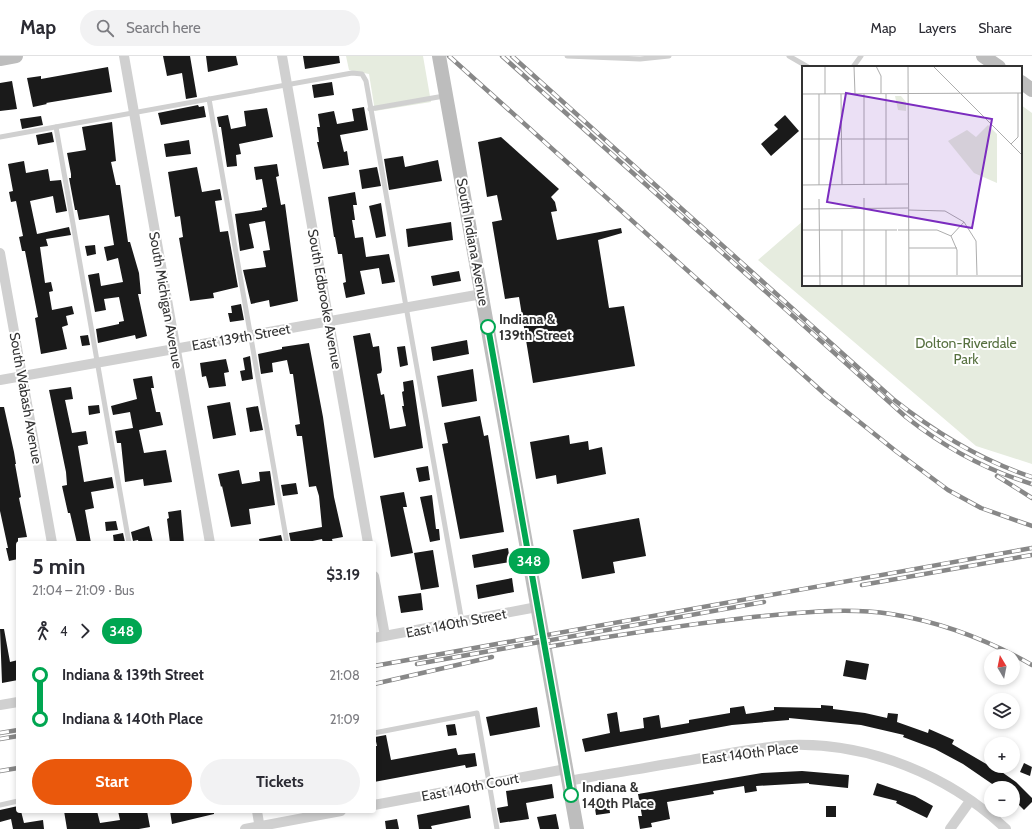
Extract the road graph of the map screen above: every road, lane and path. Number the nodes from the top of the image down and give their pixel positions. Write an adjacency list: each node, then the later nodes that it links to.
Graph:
1 (16, 56): 10 (main road)
2 (124, 56): 20 (street, South Michigan Avenue)
3 (282, 56): 15 (street, South Edbrooke Avenue)
4 (439, 56): 17 (main road, South Indiana Avenue)
5 (567, 56): 6 (lane)
6 (669, 56)
7 (789, 56): 11 (lane)
8 (861, 56): 12 (lane)
9 (983, 56): 13 (main road)
10 (0, 59)
11 (806, 66)
12 (854, 66)
13 (998, 66)
14 (1022, 83): 16 (main road)
15 (287, 85): 18 (lane); 19 (lane); 26 (street, South Edbrooke Avenue)
16 (1032, 90)
17 (446, 96): 19 (lane); 24 (main road, South Indiana Avenue)
18 (209, 99): 20 (lane); 27 (lane)
19 (370, 109): 25 (lane)
20 (134, 113): 21 (lane); 28 (street, South Michigan Avenue)
21 (56, 127): 22 (lane); 29 (lane)
22 (0, 137)
23 (0, 253): 30 (street, South Wabash Avenue)
24 (482, 294): 25 (street, East 139th Street); 38 (main road, South Indiana Avenue)
25 (405, 308): 26 (street, East 139th Street); 39 (lane)
26 (329, 322): 27 (street, East 139th Street); 36 (street, South Edbrooke Avenue)
27 (251, 336): 28 (street, East 139th Street); 35 (lane)
28 (175, 349): 29 (street, East 139th Street); 34 (street, South Michigan Avenue)
29 (98, 363): 30 (street, East 139th Street); 33 (lane)
30 (22, 377): 31 (street, East 139th Street); 32 (street, South Wabash Avenue)
31 (0, 380)
32 (52, 541)
33 (129, 541)
34 (210, 541)
35 (288, 541)
36 (368, 541)
37 (376, 588): 40 (street)
38 (537, 607): 39 (street, East 140th Street); 45 (main road, South Indiana Avenue)
39 (462, 622): 40 (street, East 140th Street)
40 (384, 636): 41 (street, East 140th Street)
41 (376, 638)
42 (16, 702): 43 (street)
43 (0, 703)
44 (376, 733): 46 (lane)
45 (567, 775): 46 (street, East 140th Court); 48 (street, East 140th Place); 56 (main road, South Indiana Avenue)
46 (489, 783): 50 (street, East 140th Court); 55 (lane)
47 (16, 801): 49 (lane)
48 (970, 801): 57 (street); 58 (street, East 140th Place)
49 (0, 805)
50 (376, 805)
51 (257, 813): 53 (street)
52 (331, 813): 53 (street)
53 (260, 828): 54 (street)
54 (245, 829)
55 (497, 829)
56 (577, 829)
57 (950, 829)
58 (1006, 829)

